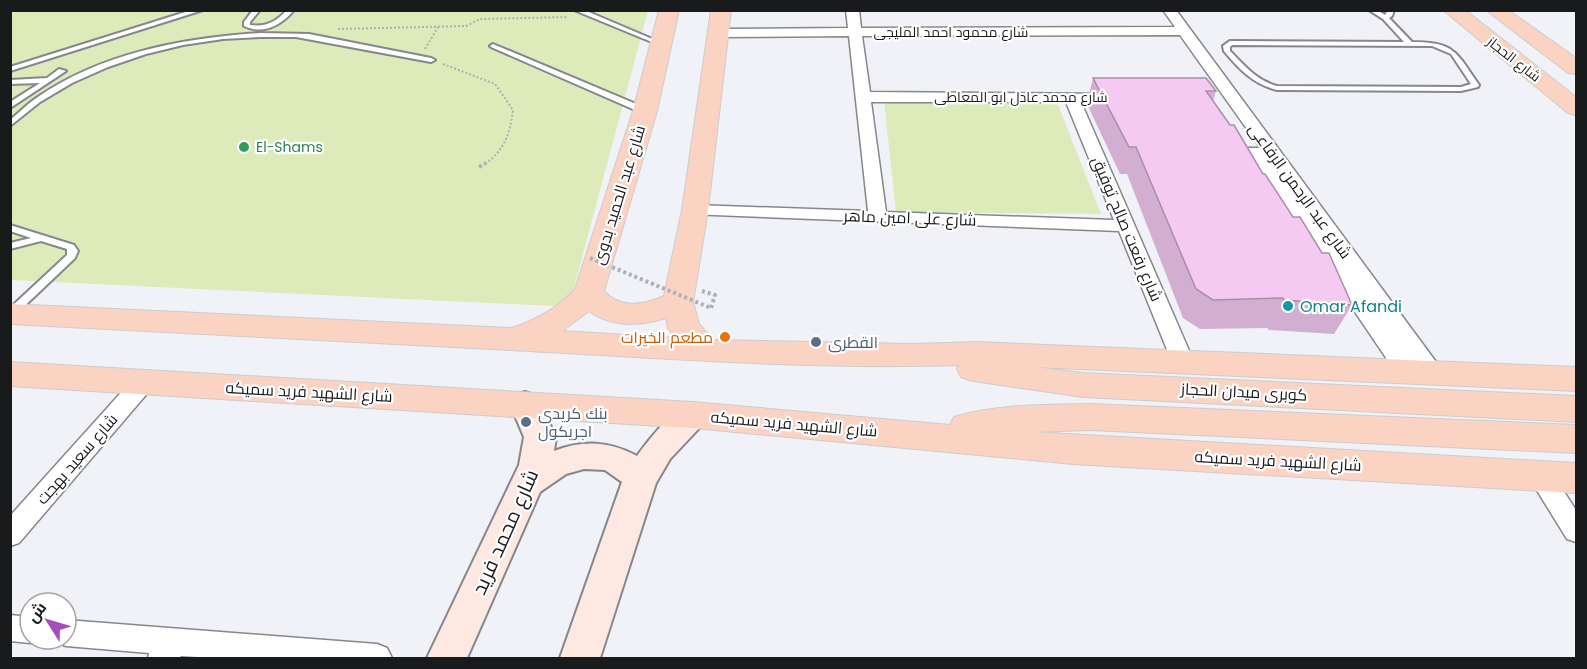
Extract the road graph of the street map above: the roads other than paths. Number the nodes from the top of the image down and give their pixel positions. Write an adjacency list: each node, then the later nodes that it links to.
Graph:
1 (200, 10): 21 (lane)
2 (257, 10): 3 (lane)
3 (291, 10)
4 (577, 10): 17 (lane)
5 (669, 10): 17 (main road, شارع عبد الحميد بدوى)
6 (852, 10): 16 (street)
7 (1155, 10): 15 (street, شارع عبد الرحمن الرفاعى)
8 (1169, 10): 15 (street, شارع عبد الرحمن الرفاعى)
9 (1372, 10): 13 (lane)
10 (1391, 10): 13 (lane)
11 (1452, 10): 23 (main road, شارع الحجاز)
12 (1495, 10): 26 (main road, شارع الحجاز)
13 (1385, 18): 18 (lane)
14 (720, 22): 16 (street, شارع محمود احمد المليجى); 36 (main road)
15 (1177, 31): 16 (street, شارع محمود احمد المليجى); 49 (street, شارع عبد الرحمن الرفاعى)
16 (855, 32): 29 (street)
17 (661, 44): 34 (main road, شارع عبد الحميد بدوى)
18 (1410, 44): 18 (lane)
19 (493, 46): 34 (lane)
20 (431, 60): 25 (lane)
21 (34, 61): 22 (lane); 24 (lane)
22 (10, 69)
23 (1527, 70): 26 (main road, شارع الحجاز); 26 (main road)
24 (62, 71): 25 (lane); 27 (lane)
25 (81, 76): 35 (lane)
26 (1571, 79): 33 (main road, شارع الحجاز)
27 (48, 80): 28 (lane); 32 (lane)
28 (10, 82)
29 (863, 97): 30 (street, شارع محمد عادل ابو المعاطى); 37 (street)
30 (1072, 97): 31 (street, شارع محمد عادل ابو المعاطى); 38 (street, شارع رفعت صالح توفيق)
31 (1132, 97)
32 (10, 105)
33 (1576, 108)
34 (645, 111): 42 (main road, شارع عبد الحميد بدوى)
35 (10, 124)
36 (695, 210): 37 (street, شارع على امين ماهر); 43 (main road)
37 (878, 216): 38 (street, شارع على امين ماهر)
38 (1126, 226): 48 (street, شارع رفعت صالح توفيق)
39 (10, 228): 40 (lane)
40 (41, 238): 41 (lane); 44 (lane)
41 (10, 246)
42 (589, 292): 43 (main road); 45 (main road, شارع عبد الحميد بدوى)
43 (678, 302): 46 (main road)
44 (10, 314): 45 (main road)
45 (513, 339): 46 (main road)
46 (705, 351): 47 (main road)
47 (914, 355): 48 (main road); 54 (main road, كوبرى ميدان الحجاز)
48 (1183, 362): 49 (main road)
49 (1419, 372): 51 (main road)
50 (10, 374): 52 (main road, شارع الشهيد فريد سميكه)
51 (1576, 378)
52 (143, 383): 53 (main road, شارع الشهيد فريد سميكه); 63 (street, شارع سعيد بهجت)
53 (525, 404): 55 (main road, شارع الشهيد فريد سميكه); 61 (main road, شارع محمد فريد)
54 (1576, 408)
55 (693, 415): 56 (main road, شارع الشهيد فريد سميكه); 60 (main road)
56 (918, 436): 57 (main road, كوبرى ميدان الحجاز); 58 (main road, شارع الشهيد فريد سميكه)
57 (1576, 439)
58 (1540, 476): 59 (main road, شارع الشهيد فريد سميكه); 62 (street)
59 (1576, 478)
60 (640, 479): 61 (main road); 68 (main road)
61 (528, 482): 67 (main road, شارع محمد فريد)
62 (1576, 531)
63 (10, 535)
64 (78, 635): 65 (street)
65 (168, 650): 66 (street)
66 (377, 658)
67 (447, 658)
68 (580, 658)

